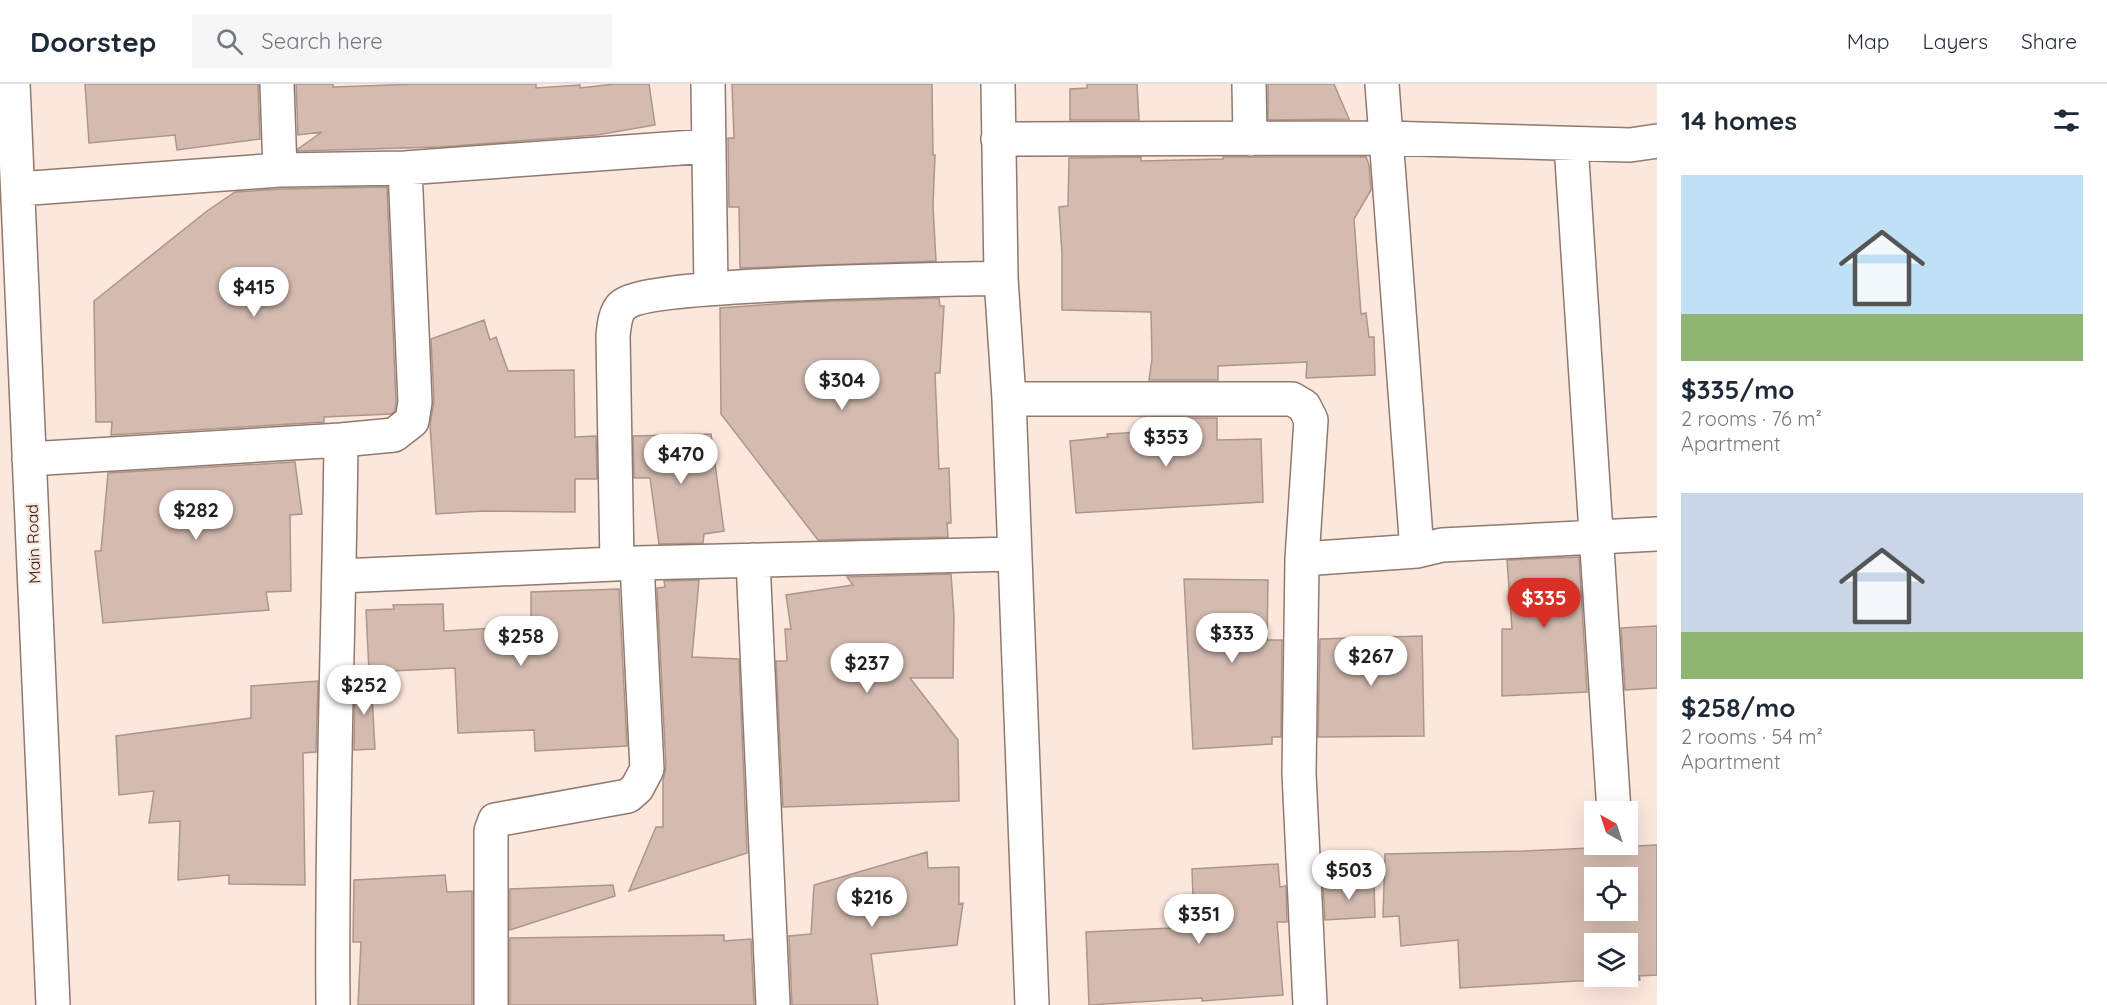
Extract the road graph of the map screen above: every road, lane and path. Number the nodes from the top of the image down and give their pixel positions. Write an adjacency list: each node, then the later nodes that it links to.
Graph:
1 (13, 84): 15 (street, Main Road)
2 (277, 84): 14 (street)
3 (708, 84): 12 (street)
4 (998, 84): 8 (street)
5 (1249, 84): 9 (street)
6 (1382, 84): 7 (street)
7 (1385, 138): 9 (street); 11 (street); 24 (street)
8 (999, 139): 9 (street); 16 (street)
9 (1250, 139)
10 (1657, 141): 11 (street)
11 (1571, 144): 23 (street)
12 (708, 146): 13 (street); 17 (street)
13 (405, 168): 14 (street); 20 (street)
14 (280, 170): 15 (street)
15 (18, 189): 18 (street, Main Road)
16 (1001, 278): 17 (street); 19 (street)
17 (711, 288): 28 (street)
18 (13, 376): 21 (street, Main Road)
19 (1009, 399): 25 (street); 26 (street)
20 (341, 440): 21 (street); 29 (street)
21 (29, 459): 31 (street, Main Road)
22 (1657, 534): 23 (street)
23 (1596, 537): 24 (street); 30 (street)
24 (1417, 551): 26 (street)
25 (1014, 554): 27 (street); 35 (street)
26 (1302, 559): 36 (street)
27 (753, 560): 28 (street); 34 (street)
28 (627, 563): 29 (street); 33 (street)
29 (340, 576): 32 (street)
30 (1613, 801)
31 (53, 1005)
32 (333, 1005)
33 (491, 1005)
34 (773, 1005)
35 (1032, 1005)
36 (1310, 1005)

